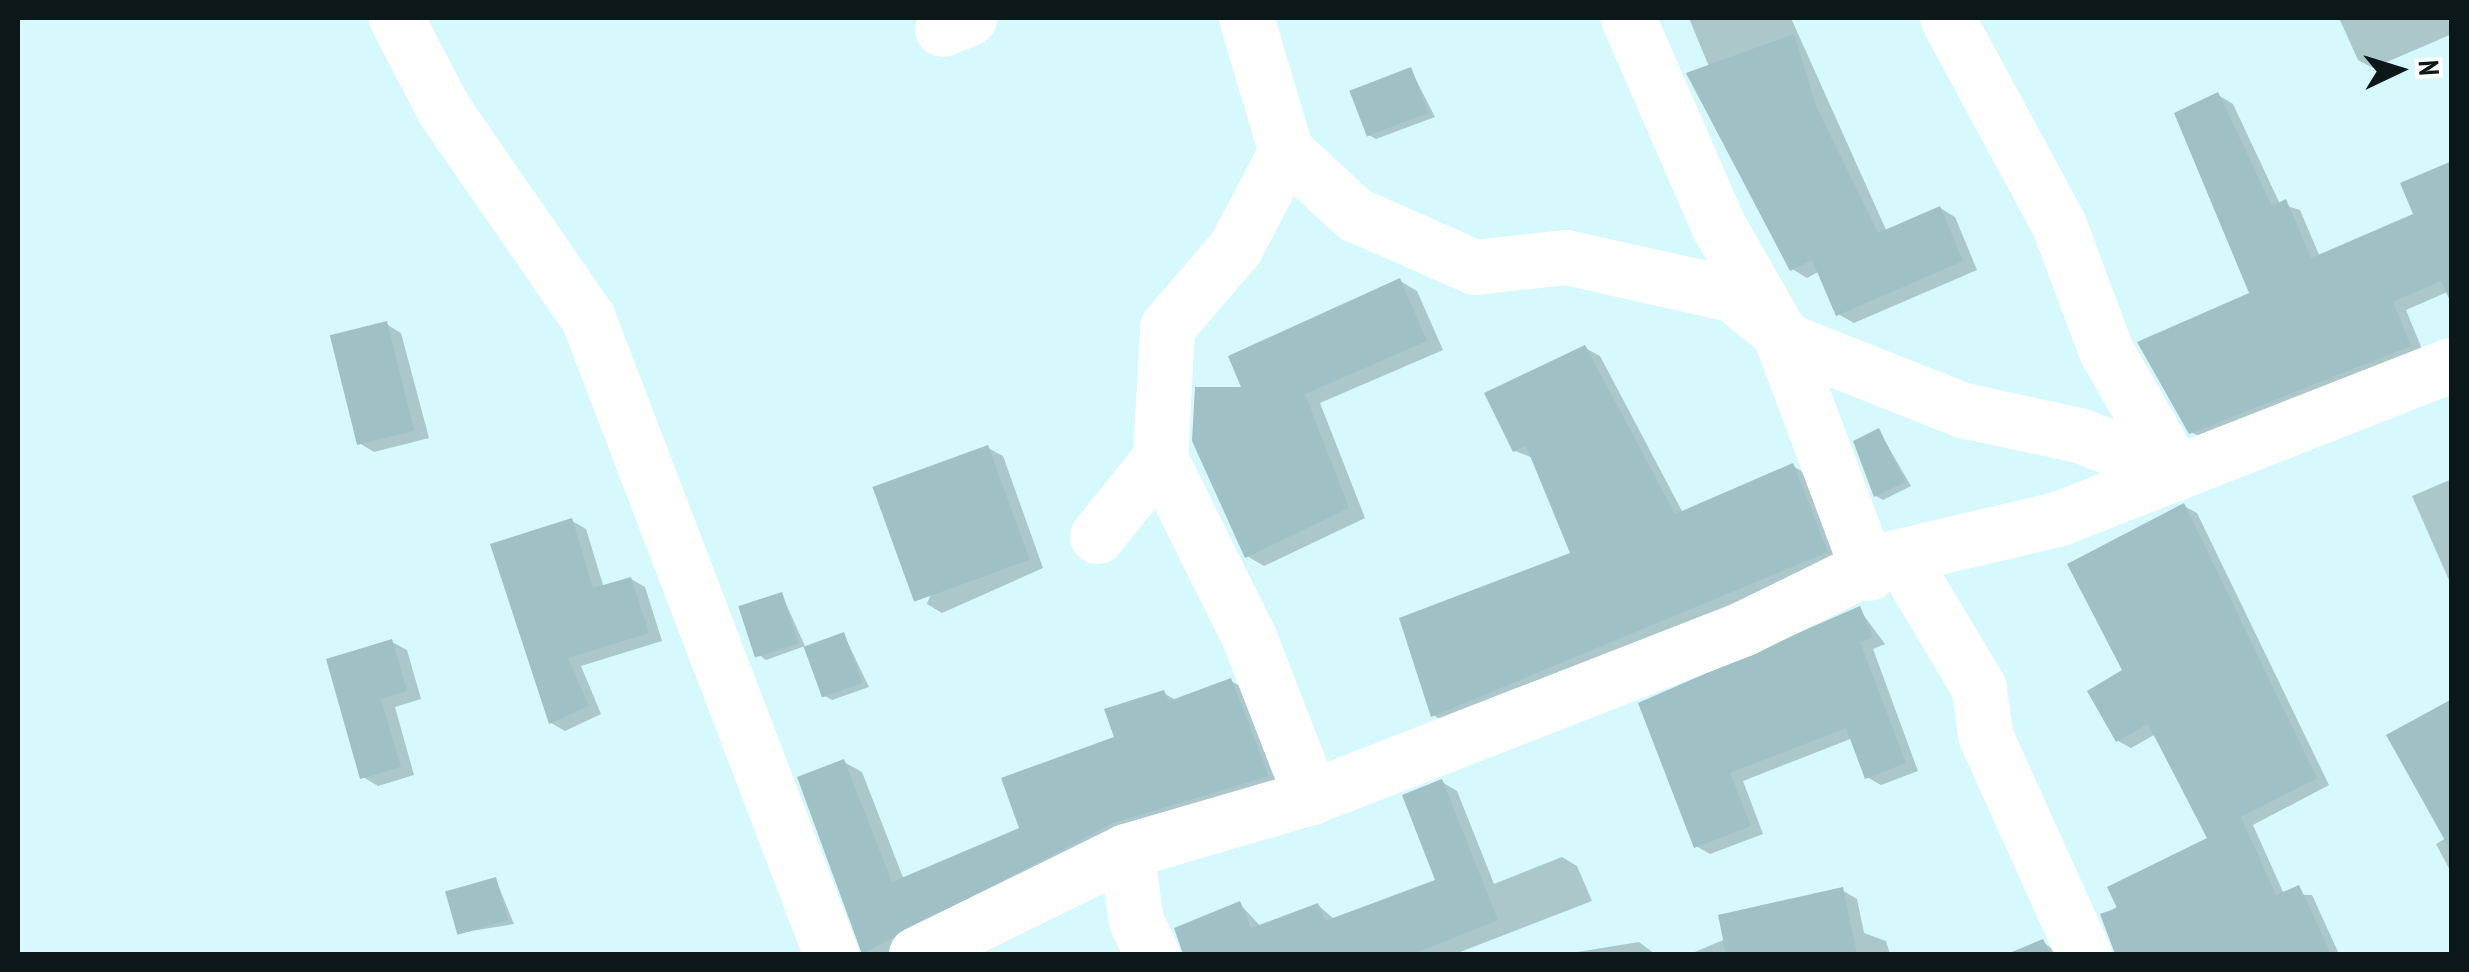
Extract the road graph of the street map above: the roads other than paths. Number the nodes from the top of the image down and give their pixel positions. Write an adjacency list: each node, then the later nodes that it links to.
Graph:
1 (396, 18): 14 (street)
2 (1246, 18): 5 (street)
3 (1628, 18): 6 (street)
4 (1947, 18): 9 (street)
5 (1286, 150): 6 (street); 8 (street)
6 (1779, 332): 9 (street); 11 (street)
7 (2452, 364): 9 (street)
8 (1160, 458): 10 (street); 12 (street)
9 (2176, 473): 11 (street)
10 (1097, 536)
11 (1885, 565): 12 (street); 17 (street)
12 (1311, 797): 13 (street)
13 (1126, 851): 15 (street); 16 (street)
14 (831, 954)
15 (916, 954)
16 (1152, 954)
17 (2084, 954)

